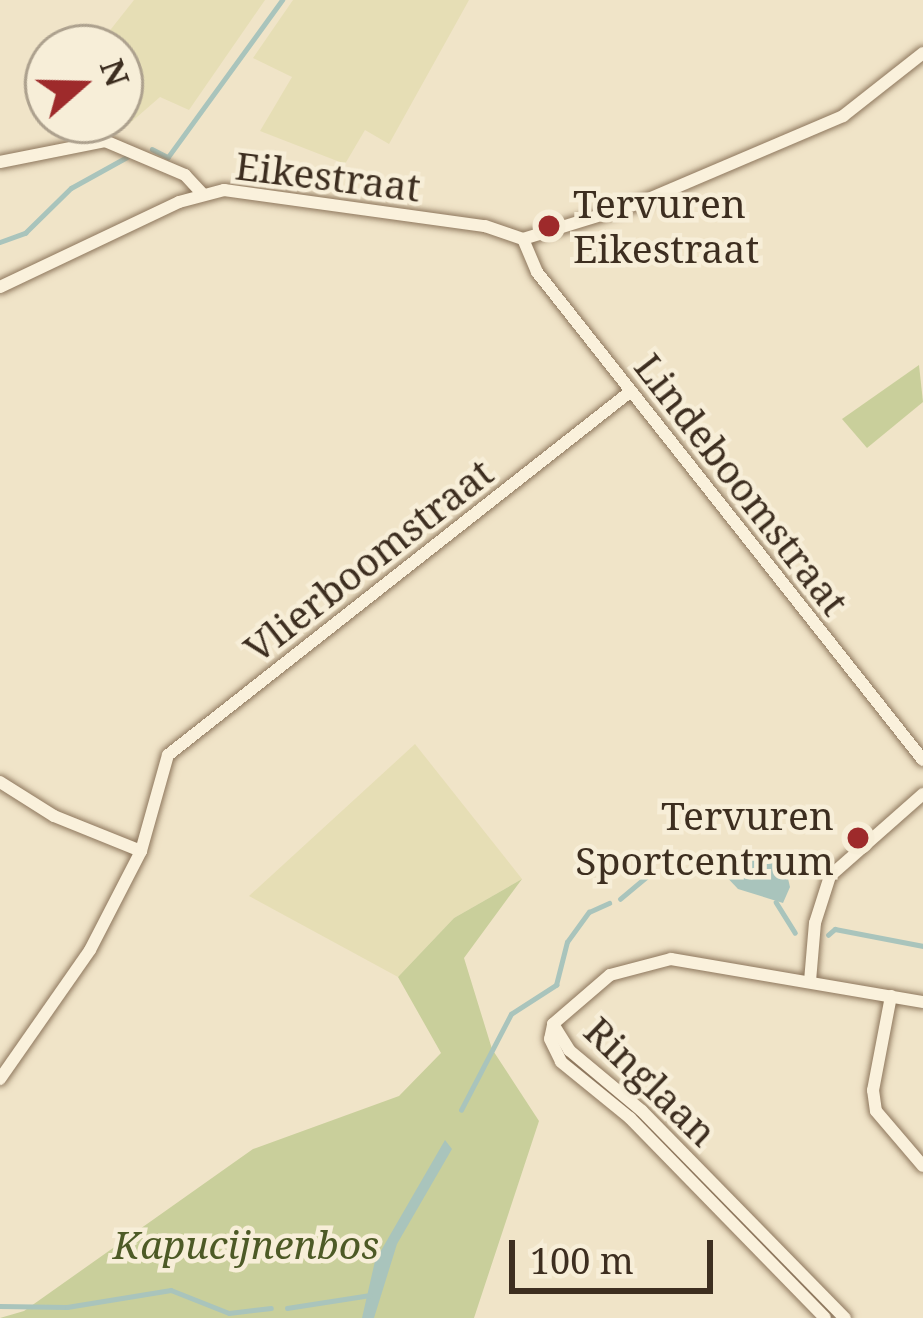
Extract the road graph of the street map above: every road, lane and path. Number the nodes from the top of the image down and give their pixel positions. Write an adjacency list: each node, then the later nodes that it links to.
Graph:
1 (923, 53): 4 (street)
2 (0, 162): 3 (street)
3 (202, 193): 4 (street, Eikestraat); 5 (street, Eikestraat)
4 (523, 239): 6 (street, Lindeboomstraat)
5 (0, 287)
6 (631, 392): 7 (street, Lindeboomstraat); 10 (street, Vlierboomstraat)
7 (923, 760)
8 (0, 782): 10 (street)
9 (923, 794): 11 (street)
10 (141, 851): 15 (street, Vlierboomstraat)
11 (810, 981): 12 (street); 14 (street)
12 (891, 996): 13 (street); 16 (street)
13 (923, 1002)
14 (553, 1024): 17 (street, Ringlaan); 18 (street, Ringlaan)
15 (0, 1079)
16 (923, 1166)
17 (825, 1318)
18 (845, 1318)

